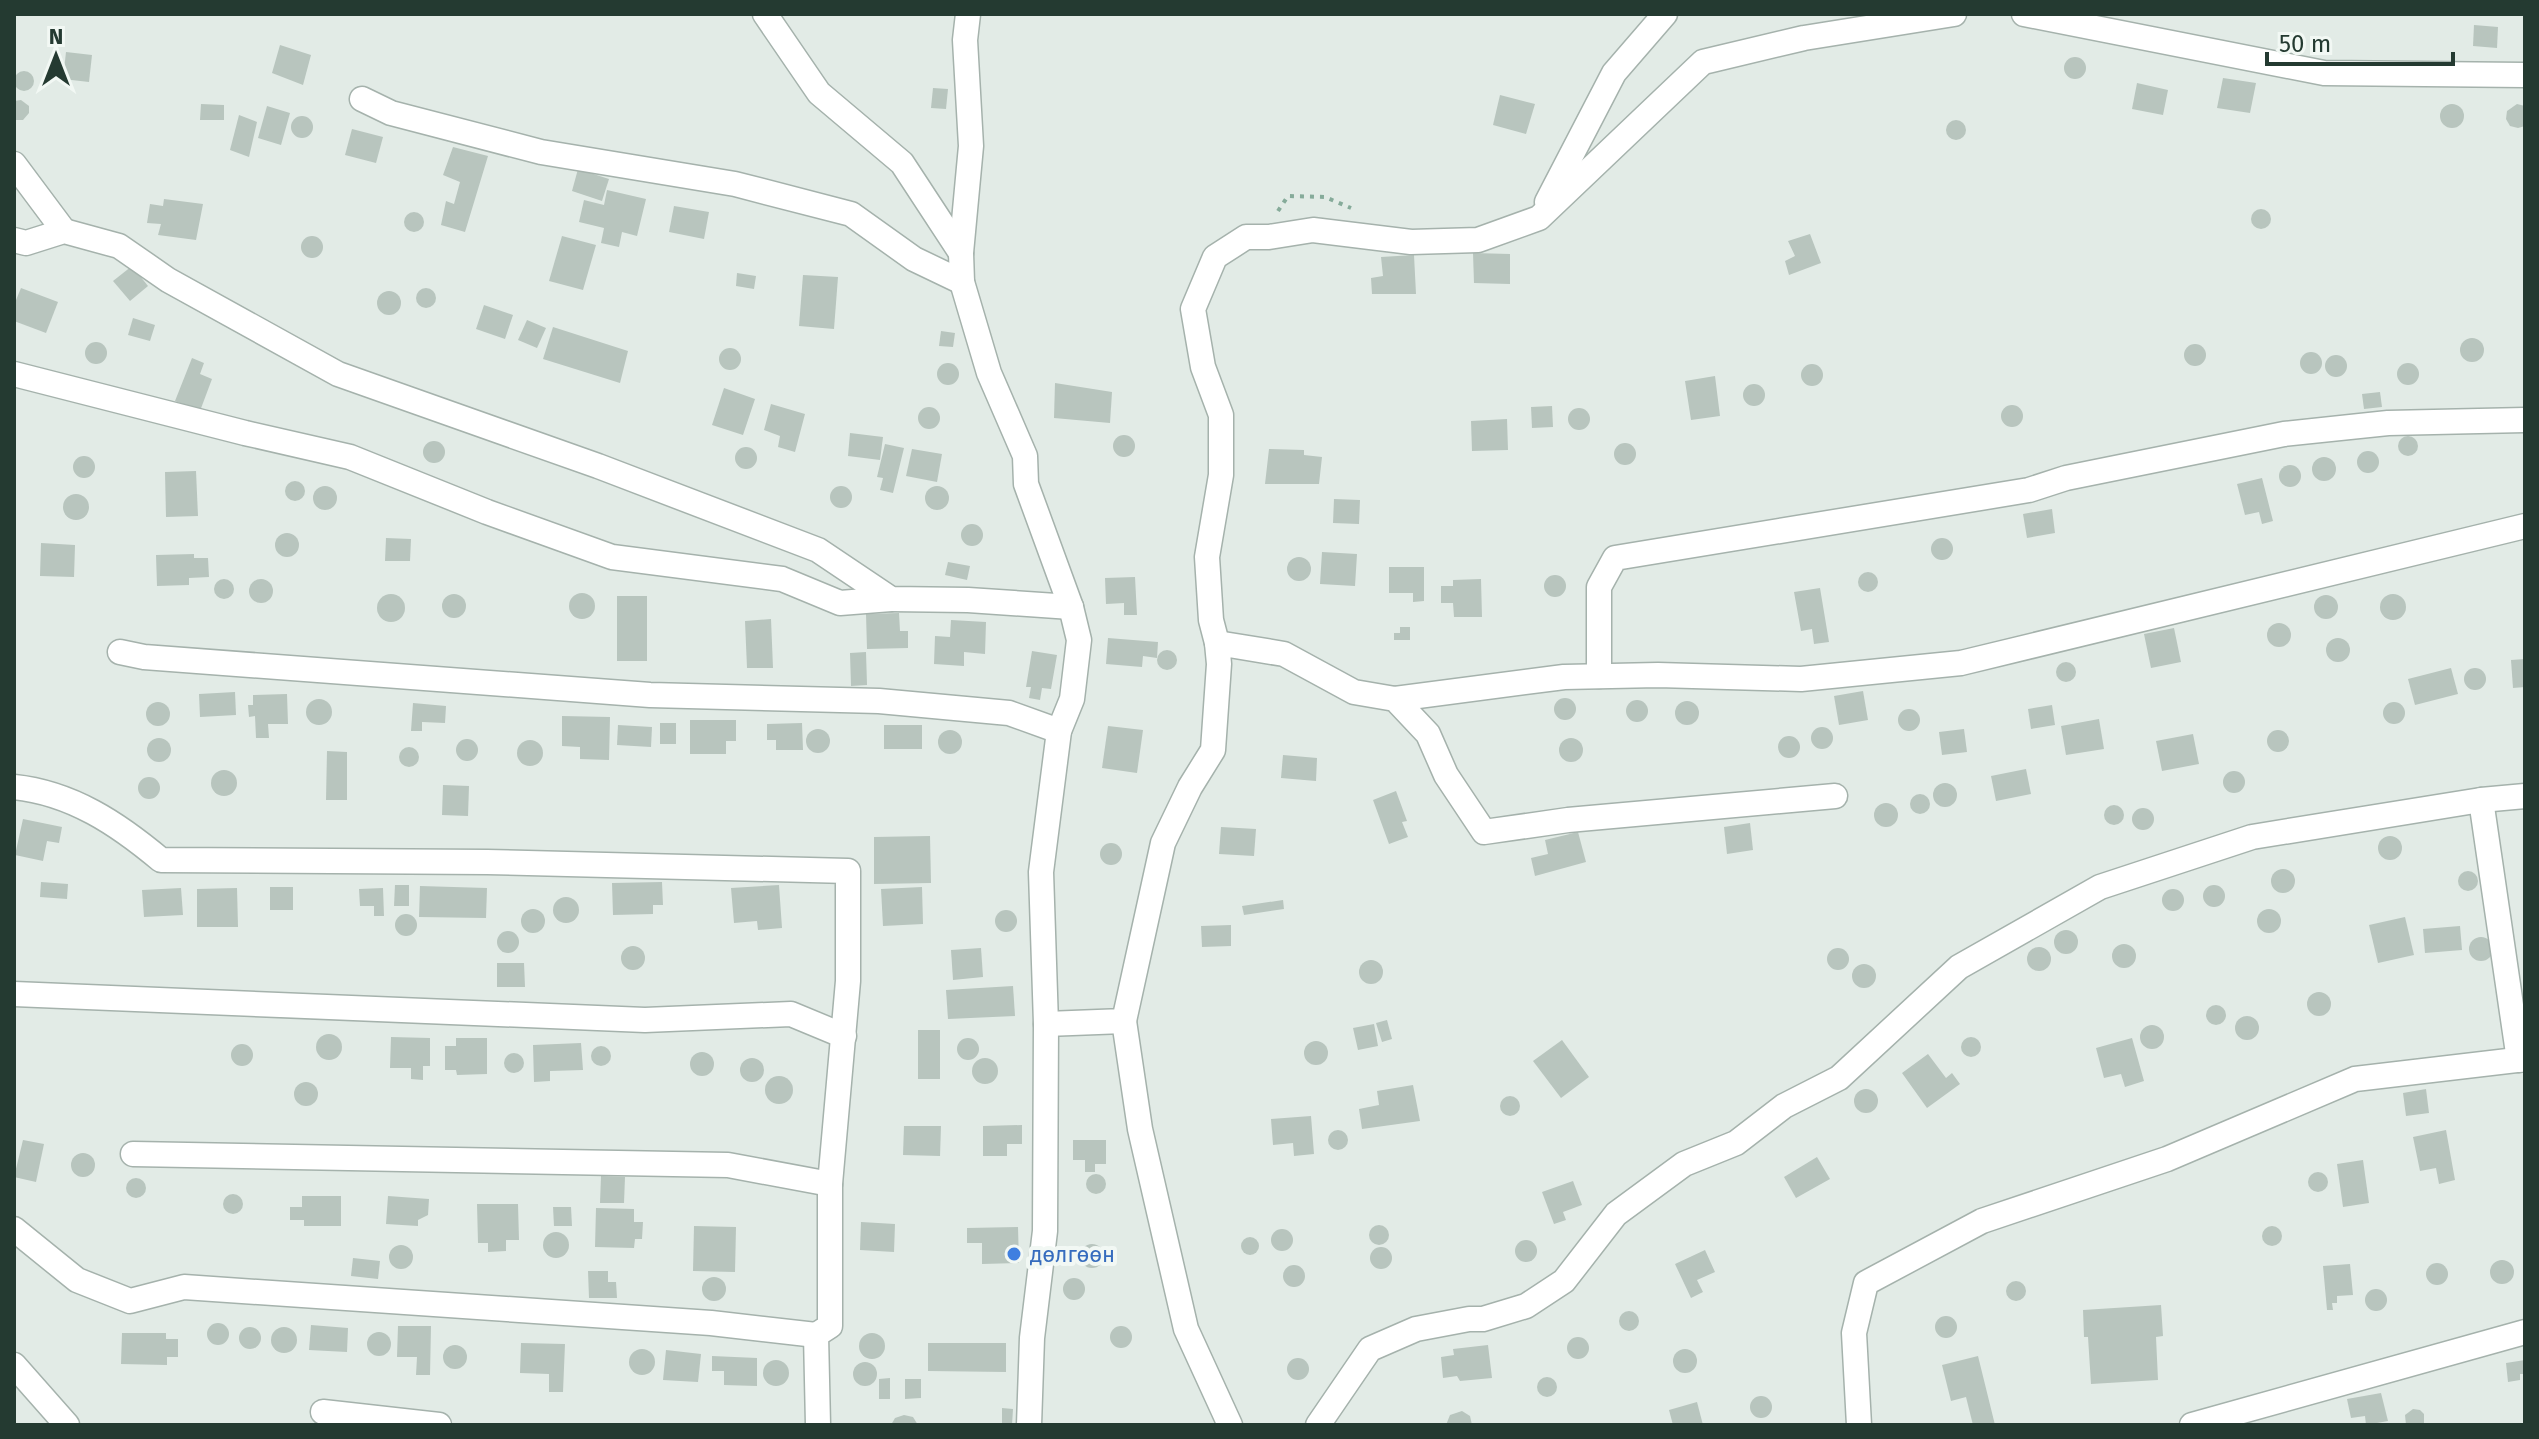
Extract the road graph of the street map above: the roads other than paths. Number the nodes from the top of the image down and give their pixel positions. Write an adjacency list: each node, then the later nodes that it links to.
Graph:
1 (765, 14): 12 (street)
2 (968, 14): 12 (street)
3 (1665, 14): 9 (street)
4 (1954, 14): 9 (street)
5 (2024, 14): 6 (street)
6 (2525, 75)
7 (362, 99): 13 (street)
8 (14, 164): 10 (street)
9 (1539, 218): 19 (street)
10 (64, 231): 11 (street); 17 (street)
11 (14, 240)
12 (961, 253): 13 (street)
13 (962, 282): 18 (street)
14 (14, 374): 17 (street)
15 (2525, 420): 21 (street)
16 (2525, 526): 21 (street)
17 (891, 599): 18 (street)
18 (1071, 607): 23 (street)
19 (1217, 643): 22 (street); 29 (street)
20 (120, 652): 23 (street)
21 (1599, 676): 22 (street)
22 (1395, 699): 25 (street)
23 (1059, 731): 30 (street)
24 (14, 787): 31 (street)
25 (1835, 796)
26 (2525, 796): 27 (street)
27 (2481, 800): 32 (street); 45 (street)
28 (14, 994): 31 (street)
29 (1124, 1021): 30 (street); 44 (street)
30 (1046, 1024): 43 (street)
31 (844, 1036): 34 (street)
32 (2522, 1059): 46 (street)
33 (133, 1154): 34 (street)
34 (830, 1184): 37 (street)
35 (14, 1229): 37 (street)
36 (2525, 1332): 47 (street)
37 (816, 1335): 42 (street)
38 (14, 1365): 40 (street)
39 (323, 1412): 41 (street)
40 (67, 1425)
41 (439, 1425)
42 (818, 1425)
43 (1029, 1425)
44 (1230, 1425)
45 (1318, 1425)
46 (1859, 1425)
47 (2192, 1425)

